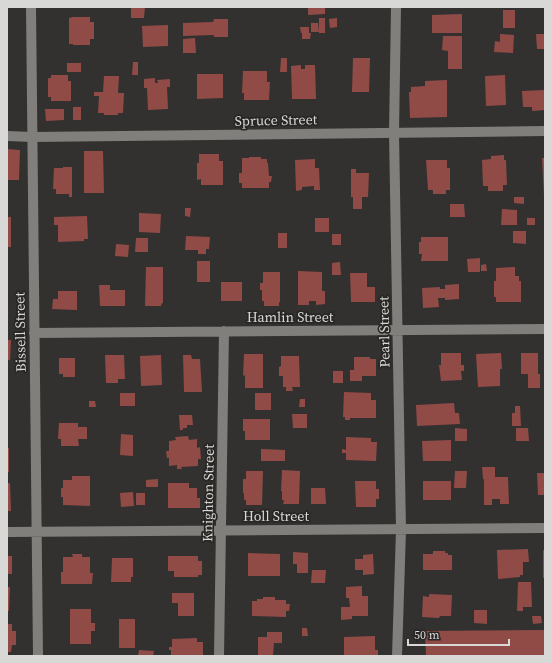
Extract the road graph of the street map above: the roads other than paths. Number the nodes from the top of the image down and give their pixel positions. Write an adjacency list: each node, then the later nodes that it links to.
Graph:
1 (31, 7): 6 (street, Bissell Street)
2 (396, 7): 4 (street, Pearl Street)
3 (545, 131): 4 (street, Spruce Street)
4 (394, 133): 6 (street, Spruce Street); 9 (street, Pearl Street)
5 (7, 136): 6 (street, Spruce Street)
6 (32, 137): 10 (street, Bissell Street)
7 (545, 329): 9 (street, Hamlin Street)
8 (224, 331): 9 (street, Hamlin Street); 10 (street, Hamlin Street); 12 (street, Knighton Street)
9 (398, 331): 13 (street, Pearl Street)
10 (34, 334): 15 (street, Bissell Street)
11 (545, 528): 13 (street, Holl Street)
12 (221, 530): 13 (street, Holl Street); 15 (street, Holl Street); 17 (street, Knighton Street)
13 (401, 530): 18 (street, Pearl Street)
14 (7, 532): 15 (street, Holl Street)
15 (36, 532): 16 (street, Bissell Street)
16 (38, 656)
17 (219, 656)
18 (397, 656)

